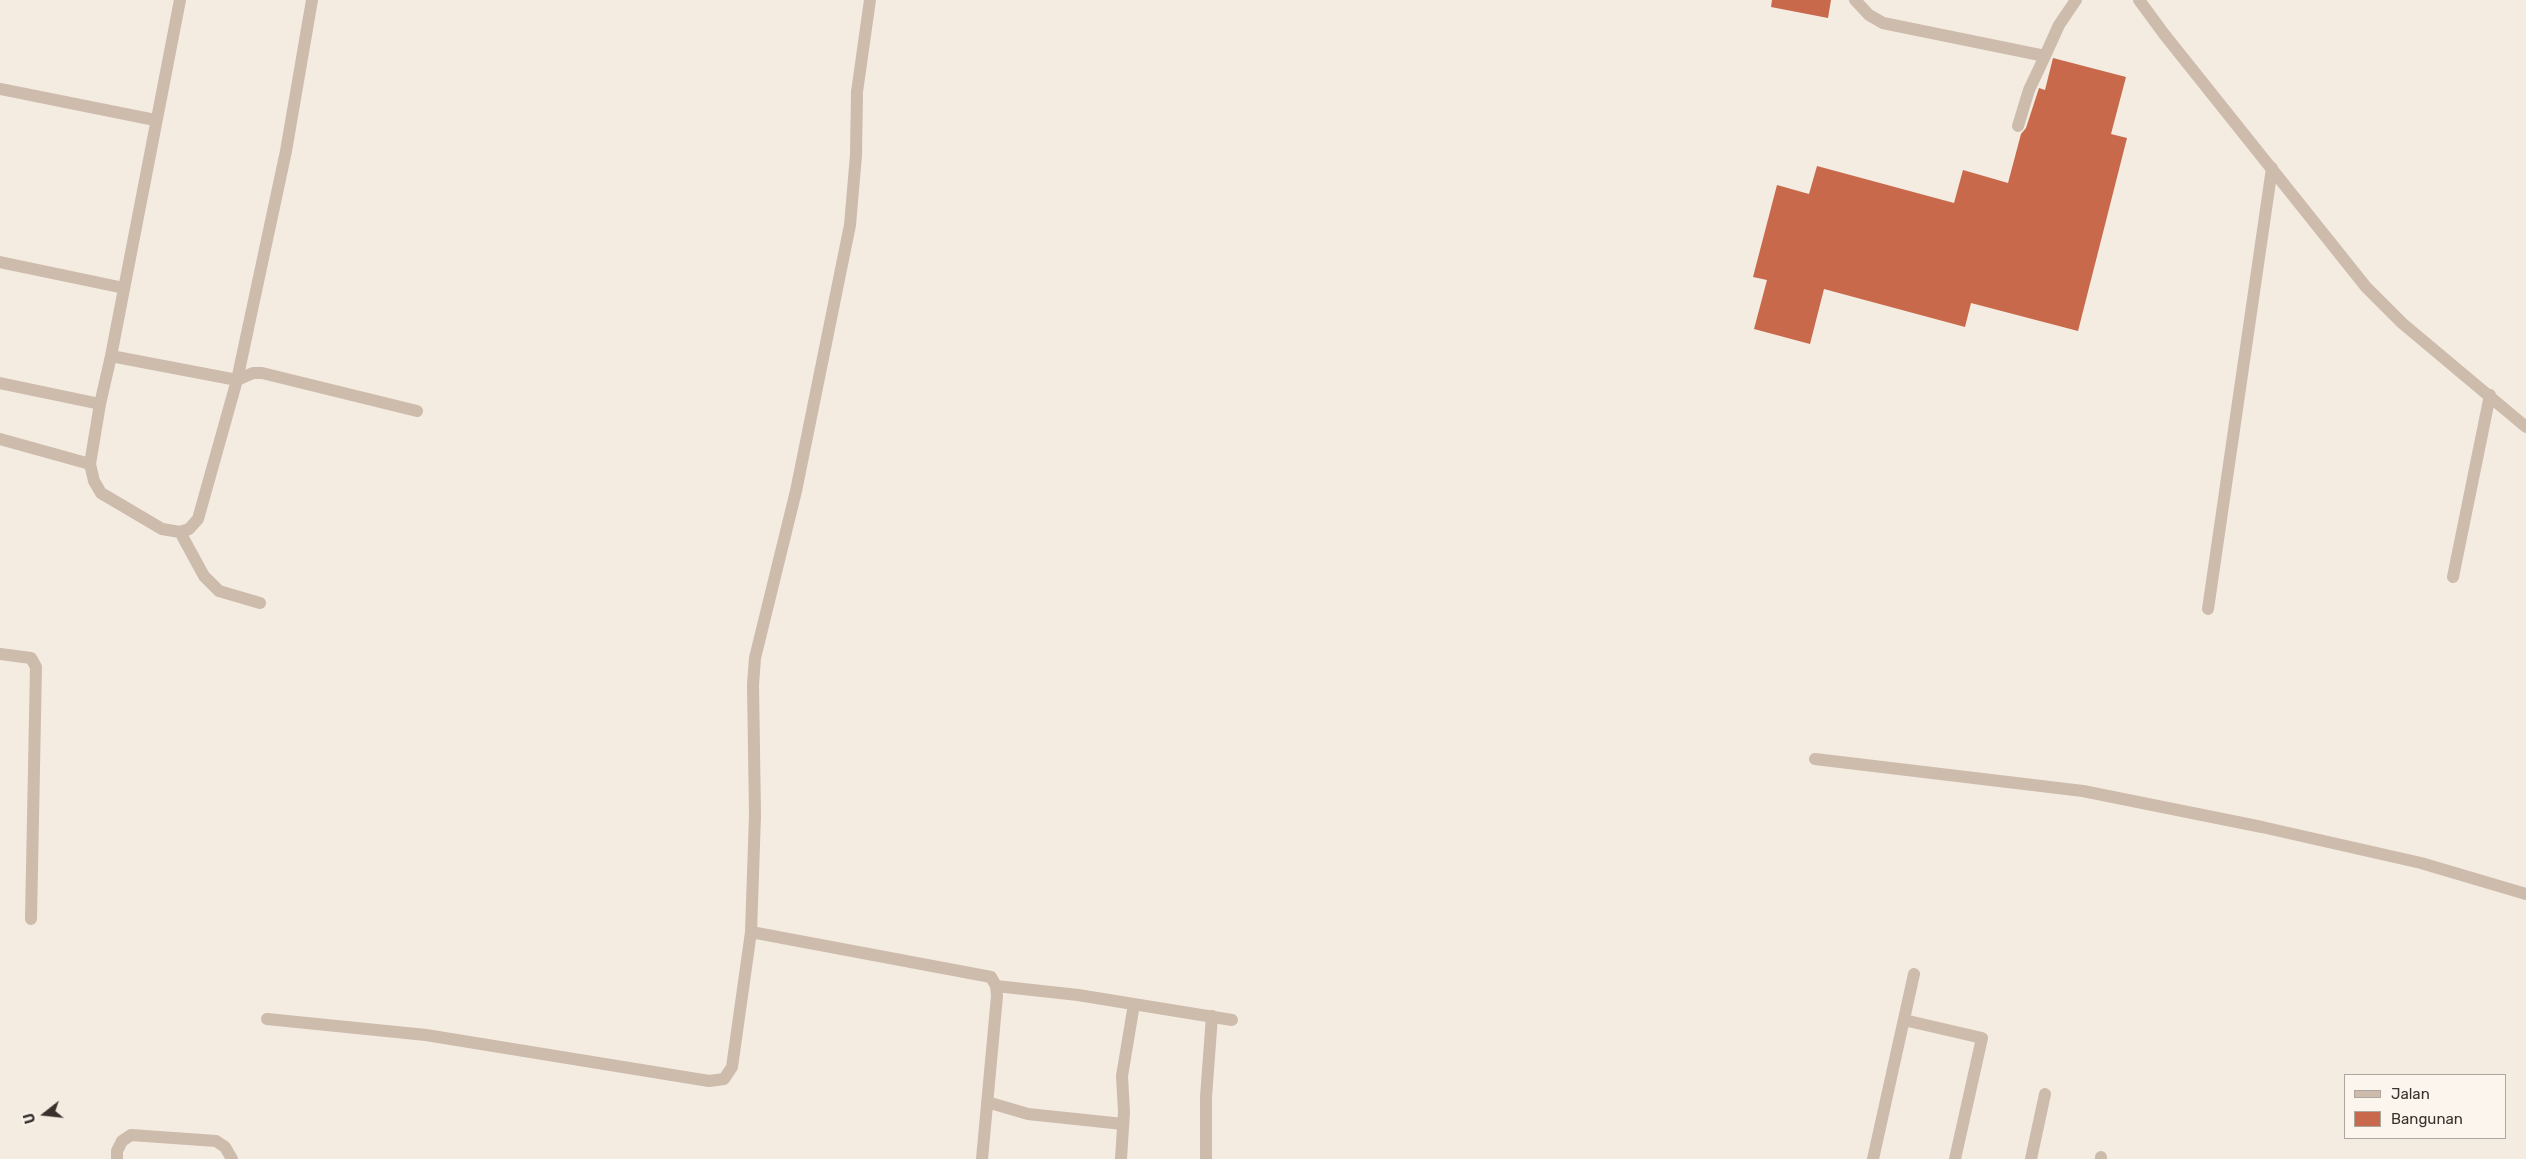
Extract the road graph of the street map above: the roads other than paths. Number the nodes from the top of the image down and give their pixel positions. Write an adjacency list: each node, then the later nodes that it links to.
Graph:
1 (178, 0): 9 (street)
2 (312, 0): 15 (street)
3 (870, 0): 31 (street)
4 (1856, 0): 7 (street)
5 (2076, 0): 7 (street)
6 (2139, 0): 11 (street)
7 (2045, 56): 10 (street)
8 (0, 89): 9 (street)
9 (155, 120): 13 (street)
10 (2018, 126)
11 (2272, 168): 17 (street); 26 (street)
12 (0, 262): 13 (street)
13 (124, 288): 14 (street)
14 (111, 356): 15 (street); 18 (street)
15 (238, 380): 19 (street); 23 (street)
16 (0, 383): 18 (street)
17 (2490, 395): 20 (street); 24 (street)
18 (100, 404): 22 (street)
19 (417, 411)
20 (2526, 426)
21 (0, 439): 22 (street)
22 (90, 464): 23 (street)
23 (180, 532): 25 (street)
24 (2453, 577)
25 (260, 603)
26 (2208, 609)
27 (0, 654): 30 (street)
28 (1815, 760): 29 (street)
29 (2526, 894)
30 (32, 919)
31 (751, 932): 33 (street); 36 (street)
32 (1914, 974): 38 (street)
33 (996, 986): 34 (street); 40 (street)
34 (1134, 1004): 35 (street); 41 (street)
35 (1212, 1016): 37 (street); 46 (street)
36 (268, 1018)
37 (1232, 1020)
38 (1904, 1020): 47 (street); 48 (street)
39 (2045, 1094): 49 (street)
40 (987, 1102): 41 (street); 44 (street)
41 (1123, 1124): 45 (street)
42 (116, 1159): 43 (street)
43 (232, 1159)
44 (982, 1159)
45 (1121, 1159)
46 (1206, 1159)
47 (1873, 1159)
48 (1956, 1159)
49 (2031, 1159)

